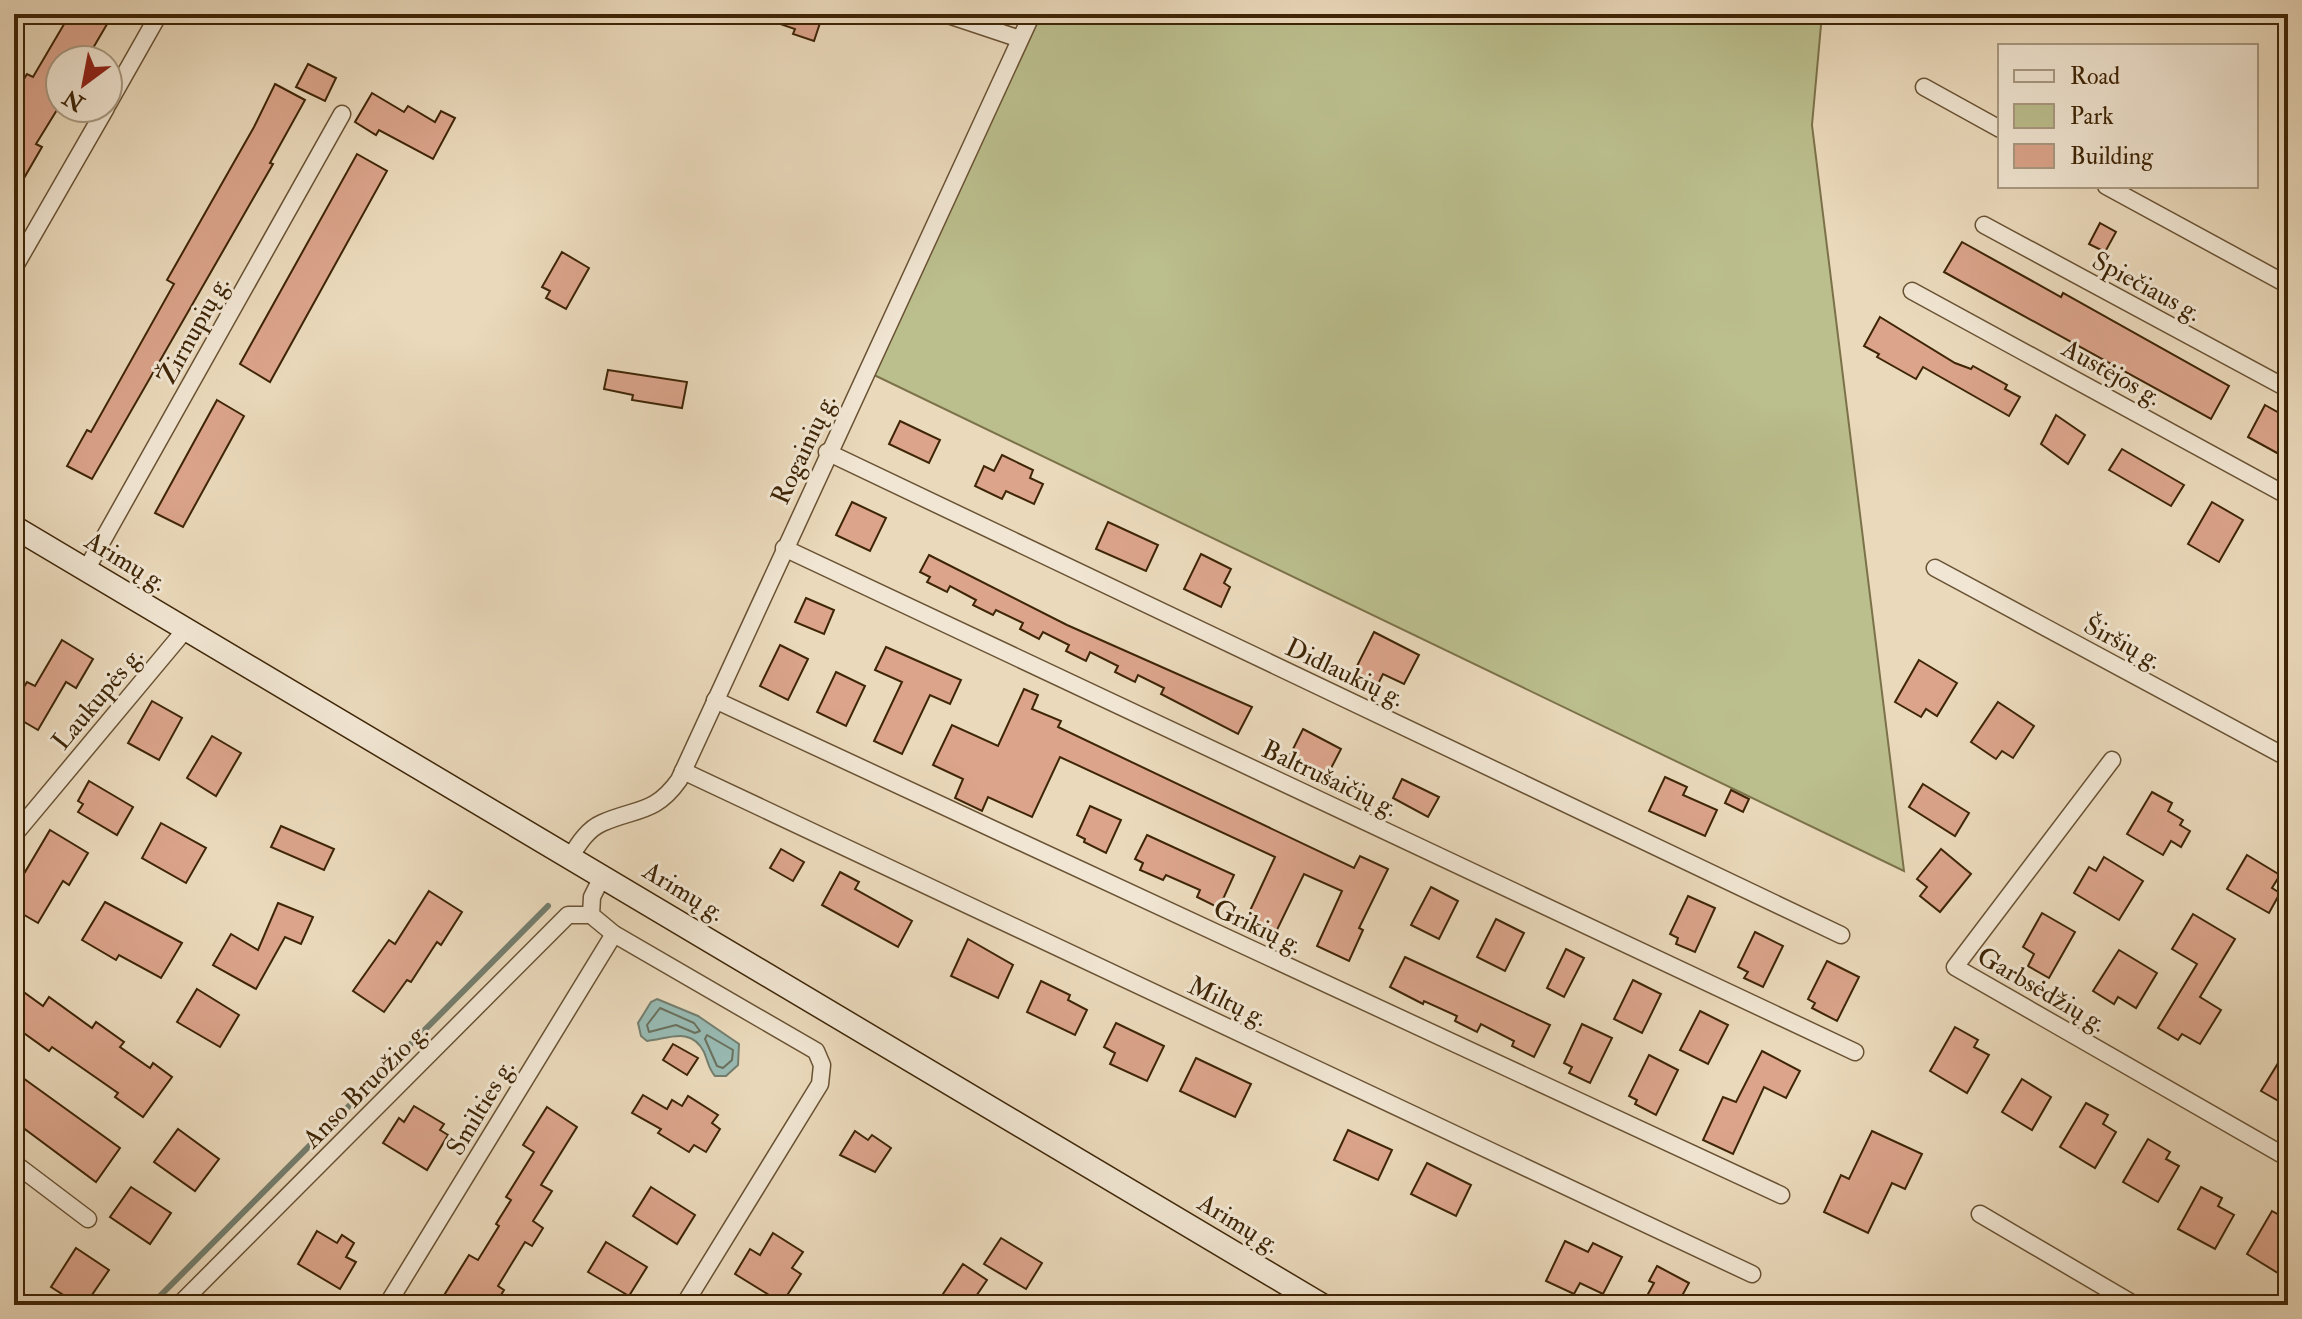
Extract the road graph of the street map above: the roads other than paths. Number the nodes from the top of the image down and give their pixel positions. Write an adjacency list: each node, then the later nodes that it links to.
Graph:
1 (159, 14): 5 (street)
2 (945, 14): 4 (street)
3 (1032, 14): 4 (street, Rogainių g.)
4 (1020, 39): 16 (street, Rogainių g.)
5 (124, 76)
6 (1924, 87): 9 (street)
7 (342, 114): 21 (street, Žirnupių g.)
8 (97, 124): 12 (street)
9 (1998, 128)
10 (2110, 188): 13 (street)
11 (1984, 225): 15 (street, Spiečiaus g.)
12 (14, 268)
13 (2288, 285)
14 (1912, 291): 17 (street, Austėjos g.)
15 (2288, 389)
16 (827, 452): 19 (street, Rogainių g.); 32 (street, Didlaukių g.)
17 (2288, 496)
18 (14, 527): 21 (main road, Arimų g.)
19 (784, 548): 23 (street, Rogainių g.); 33 (street, Baltrušaičių g.)
20 (1935, 568): 24 (street, Širšių g.)
21 (86, 570): 22 (main road, Arimų g.)
22 (186, 629): 27 (street, Laukupės g.); 28 (main road, Arimų g.)
23 (715, 700): 26 (street, Rogainių g.); 36 (street, Grikių g.)
24 (2288, 758)
25 (2112, 760): 34 (street, Garbsėdžių g.)
26 (683, 771): 28 (street, Rogainių g.); 39 (street, Miltų g.)
27 (14, 835)
28 (571, 856): 29 (main road, Arimų g.)
29 (603, 875): 30 (street); 43 (main road, Arimų g.)
30 (591, 915): 31 (street); 40 (street, Anso Bruožio g.)
31 (614, 934): 41 (street, Smilties g.); 42 (street)
32 (1841, 935)
33 (1855, 1052)
34 (2288, 1158)
35 (14, 1163): 38 (street)
36 (1781, 1195)
37 (1980, 1214): 44 (street)
38 (88, 1219)
39 (1752, 1274)
40 (179, 1305)
41 (387, 1305)
42 (684, 1305)
43 (1322, 1305)
44 (2135, 1305)

